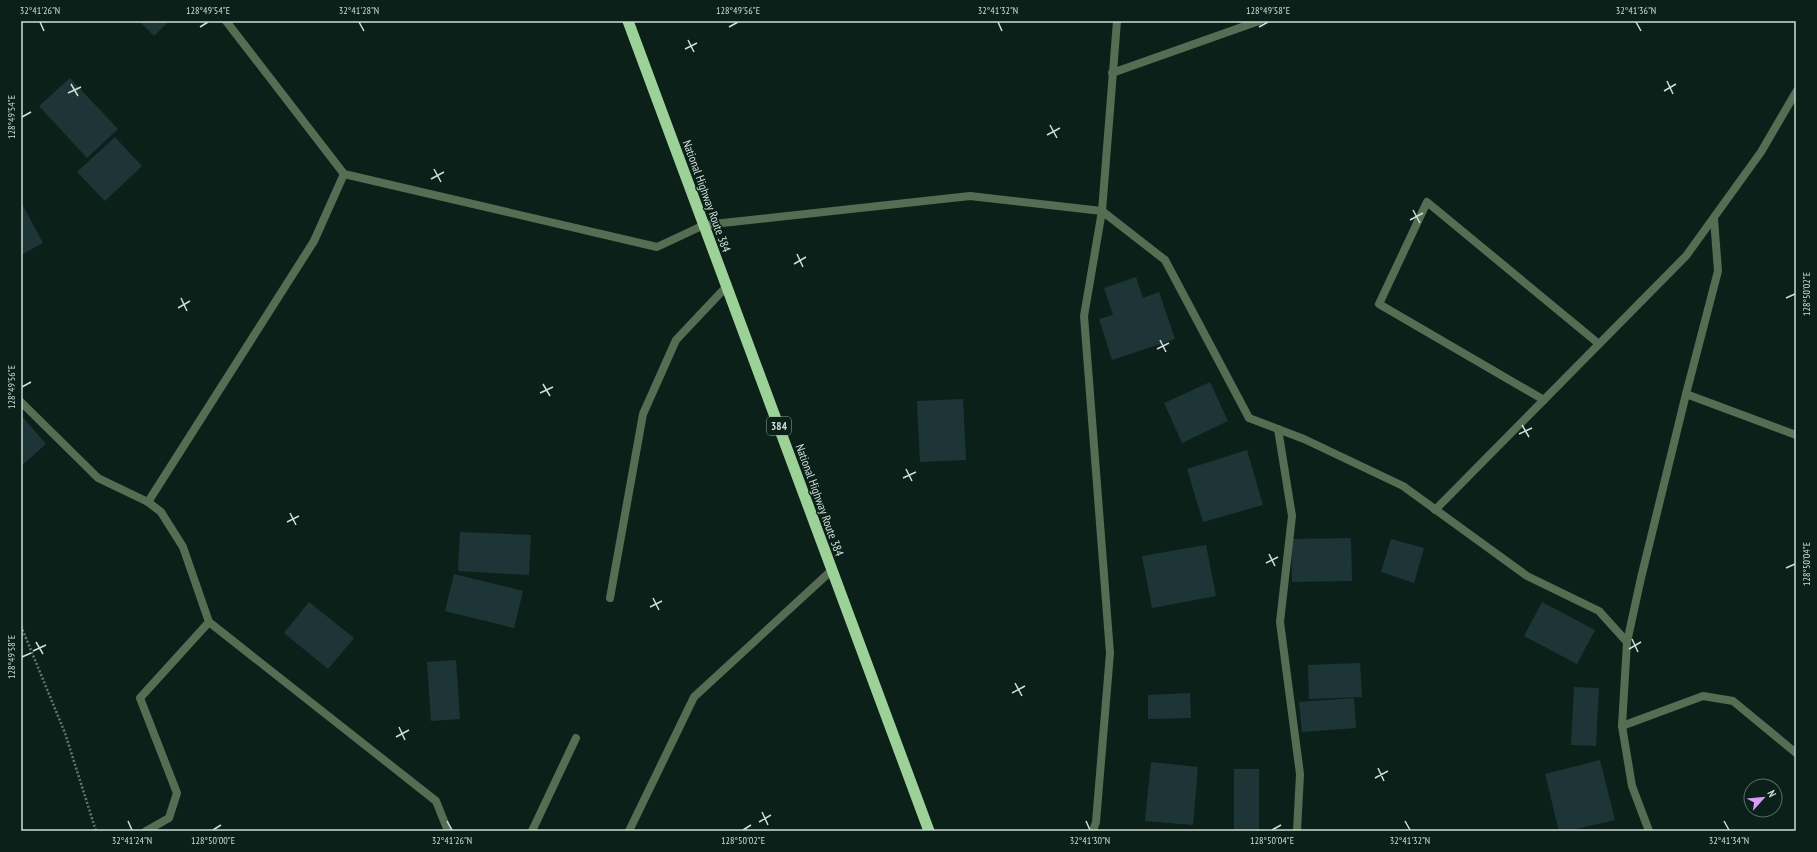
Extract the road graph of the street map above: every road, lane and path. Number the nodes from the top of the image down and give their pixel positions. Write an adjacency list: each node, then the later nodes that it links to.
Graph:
1 (226, 21): 7 (street)
2 (628, 21): 10 (highway, National Highway Route 384 / 384)
3 (1117, 21): 5 (street)
4 (1259, 21): 5 (street)
5 (1112, 73): 8 (street)
6 (1796, 92): 9 (street)
7 (344, 174): 10 (street); 18 (street)
8 (1102, 211): 10 (street); 16 (street); 34 (street)
9 (1714, 219): 12 (street); 13 (street)
10 (704, 225): 11 (highway, National Highway Route 384 / 384)
11 (727, 286): 20 (highway, National Highway Route 384 / 384); 21 (street)
12 (1599, 344): 14 (street); 14 (street)
13 (1686, 394): 17 (street); 24 (street)
14 (1544, 400): 19 (street)
15 (21, 402): 18 (street)
16 (1278, 429): 19 (street); 35 (street)
17 (1796, 435)
18 (148, 502): 22 (street)
19 (1436, 510): 24 (street)
20 (832, 570): 32 (street); 33 (highway, National Highway Route 384 / 384)
21 (610, 598)
22 (209, 622): 29 (street); 30 (street)
23 (21, 626): 28 (path)
24 (1628, 642): 25 (street)
25 (1622, 726): 27 (street); 36 (street)
26 (576, 738): 31 (street)
27 (1796, 753)
28 (96, 831)
29 (146, 831)
30 (448, 831)
31 (532, 831)
32 (629, 831)
33 (928, 831)
34 (1093, 831)
35 (1297, 831)
36 (1649, 831)

